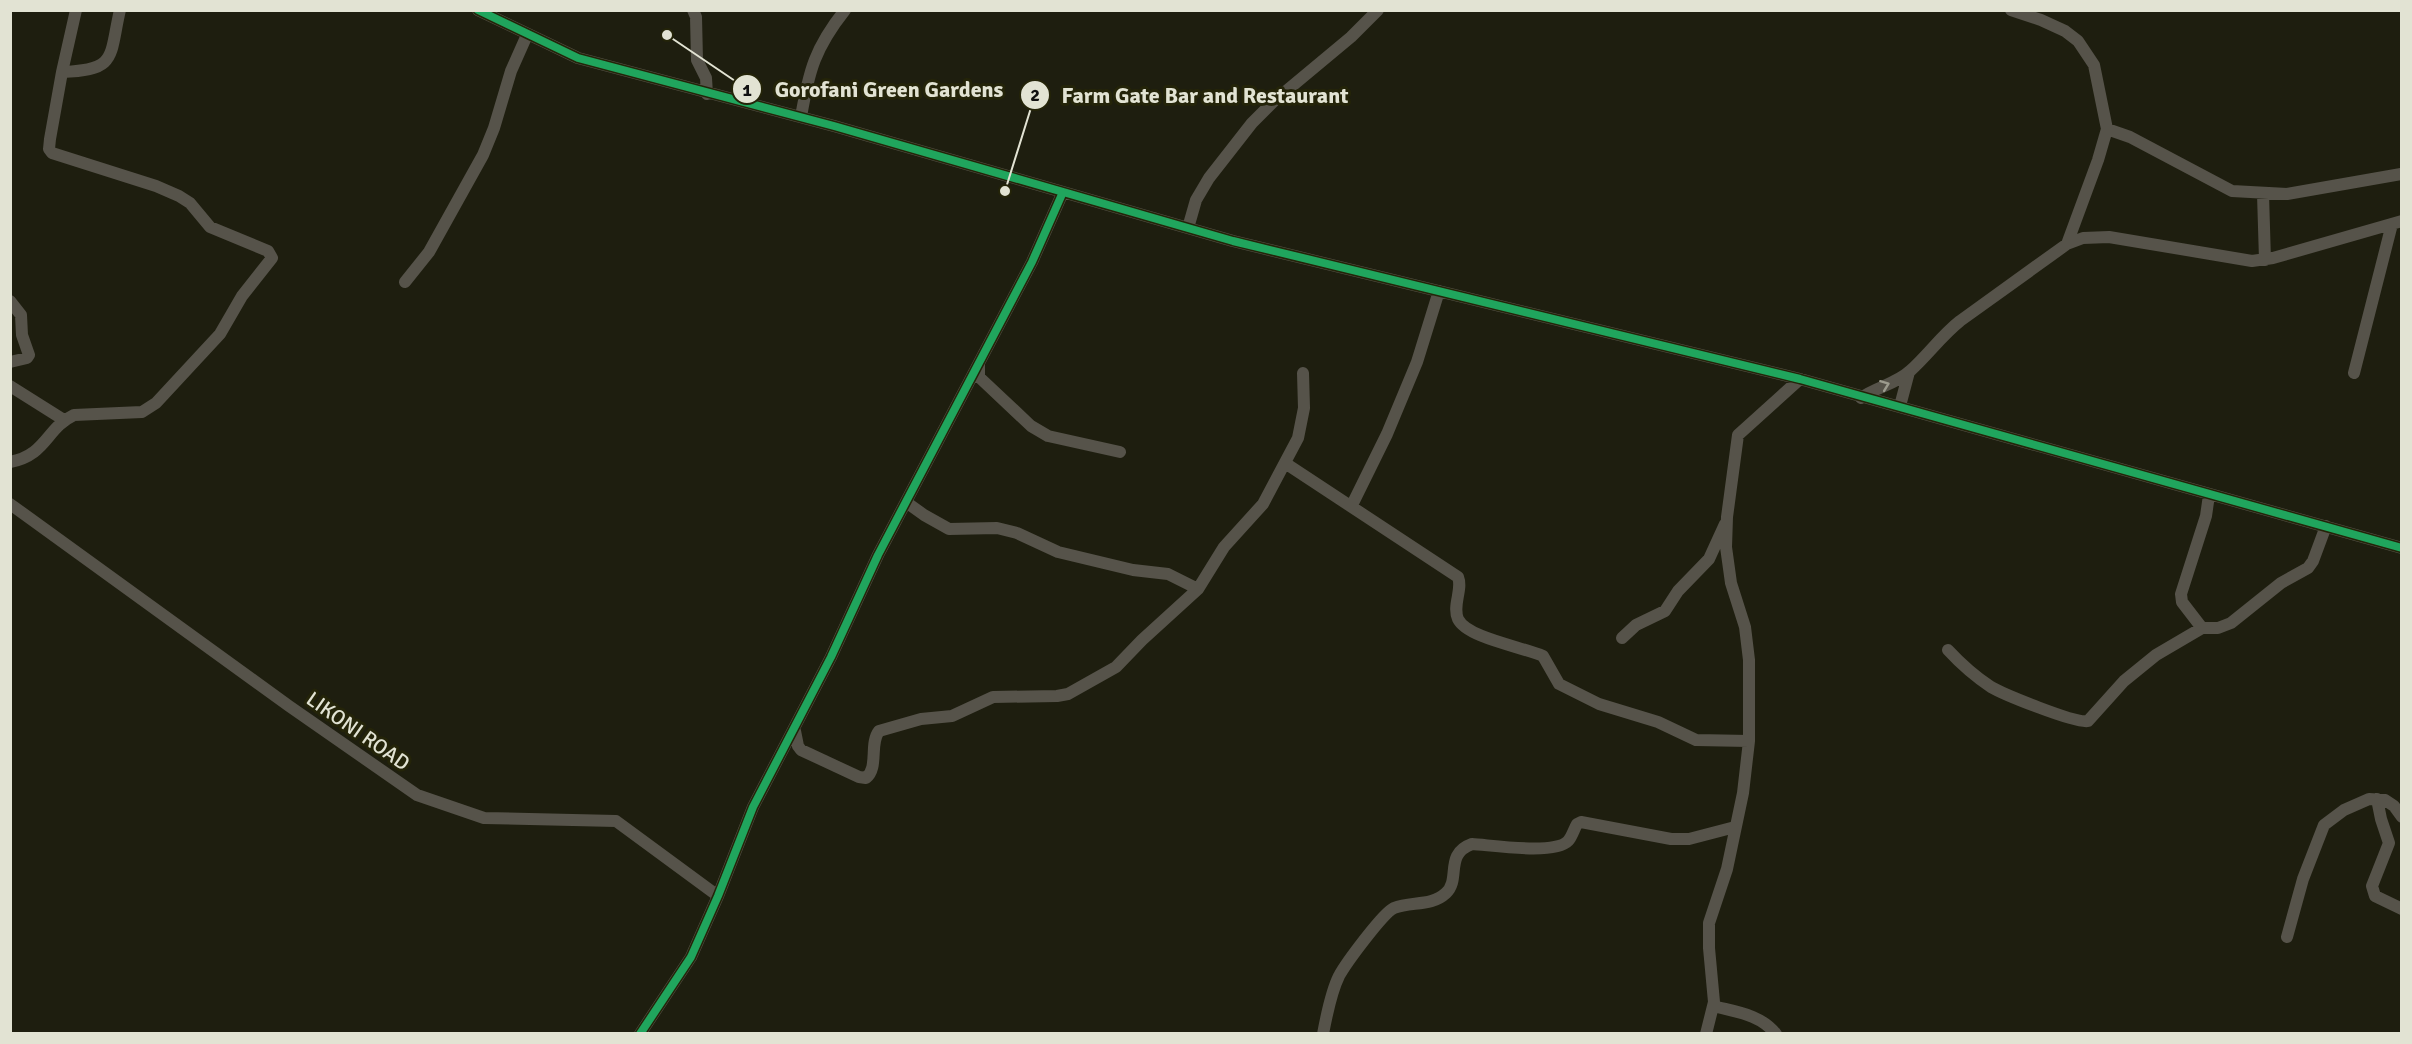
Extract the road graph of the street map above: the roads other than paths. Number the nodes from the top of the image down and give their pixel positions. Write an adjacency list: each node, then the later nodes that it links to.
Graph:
1 (76, 10): 9 (street)
2 (120, 10): 9 (street)
3 (478, 10): 8 (street)
4 (693, 10): 10 (street)
5 (845, 10): 11 (street)
6 (1378, 10): 17 (street)
7 (2011, 10): 12 (street)
8 (527, 35): 10 (street); 20 (street)
9 (62, 72): 32 (street)
10 (707, 94): 11 (street)
11 (801, 117): 14 (street)
12 (2107, 129): 15 (street); 18 (street)
13 (2401, 174): 15 (street)
14 (1063, 192): 17 (street); 24 (street)
15 (2263, 194): 19 (street)
16 (2397, 222): 19 (street); 27 (street)
17 (1188, 228): 21 (street)
18 (2067, 244): 19 (street); 25 (street)
19 (2265, 260)
20 (405, 282)
21 (1439, 291): 28 (street); 39 (street)
22 (10, 301): 23 (street)
23 (10, 362)
24 (979, 362): 33 (street); 37 (street)
25 (1909, 372): 30 (street, one-way to 25); 31 (street)
26 (1303, 373): 35 (street)
27 (2354, 373)
28 (1800, 379): 30 (street); 40 (street)
29 (10, 386): 32 (street)
30 (1861, 398): 31 (street)
31 (1900, 406): 36 (street)
32 (64, 420): 34 (street)
33 (1120, 452)
34 (10, 462)
35 (1285, 463): 39 (street); 43 (street)
36 (2210, 495): 41 (street); 44 (street)
37 (906, 502): 43 (street); 47 (street)
38 (10, 504): 52 (street, LIKONI ROAD)
39 (1352, 505): 48 (street)
40 (1727, 520): 45 (street); 48 (street)
41 (2326, 526): 42 (street); 44 (street)
42 (2402, 548)
43 (1198, 589): 47 (street)
44 (2202, 628): 46 (street)
45 (1622, 638)
46 (1948, 650)
47 (795, 731): 52 (street)
48 (1749, 741): 51 (street)
49 (2377, 799): 50 (street); 53 (street); 54 (street)
50 (2402, 817)
51 (1735, 827): 55 (street); 57 (street)
52 (718, 896): 56 (street)
53 (2402, 909)
54 (2287, 937)
55 (1713, 1006): 58 (street); 59 (street)
56 (640, 1034)
57 (1323, 1034)
58 (1706, 1034)
59 (1776, 1034)

